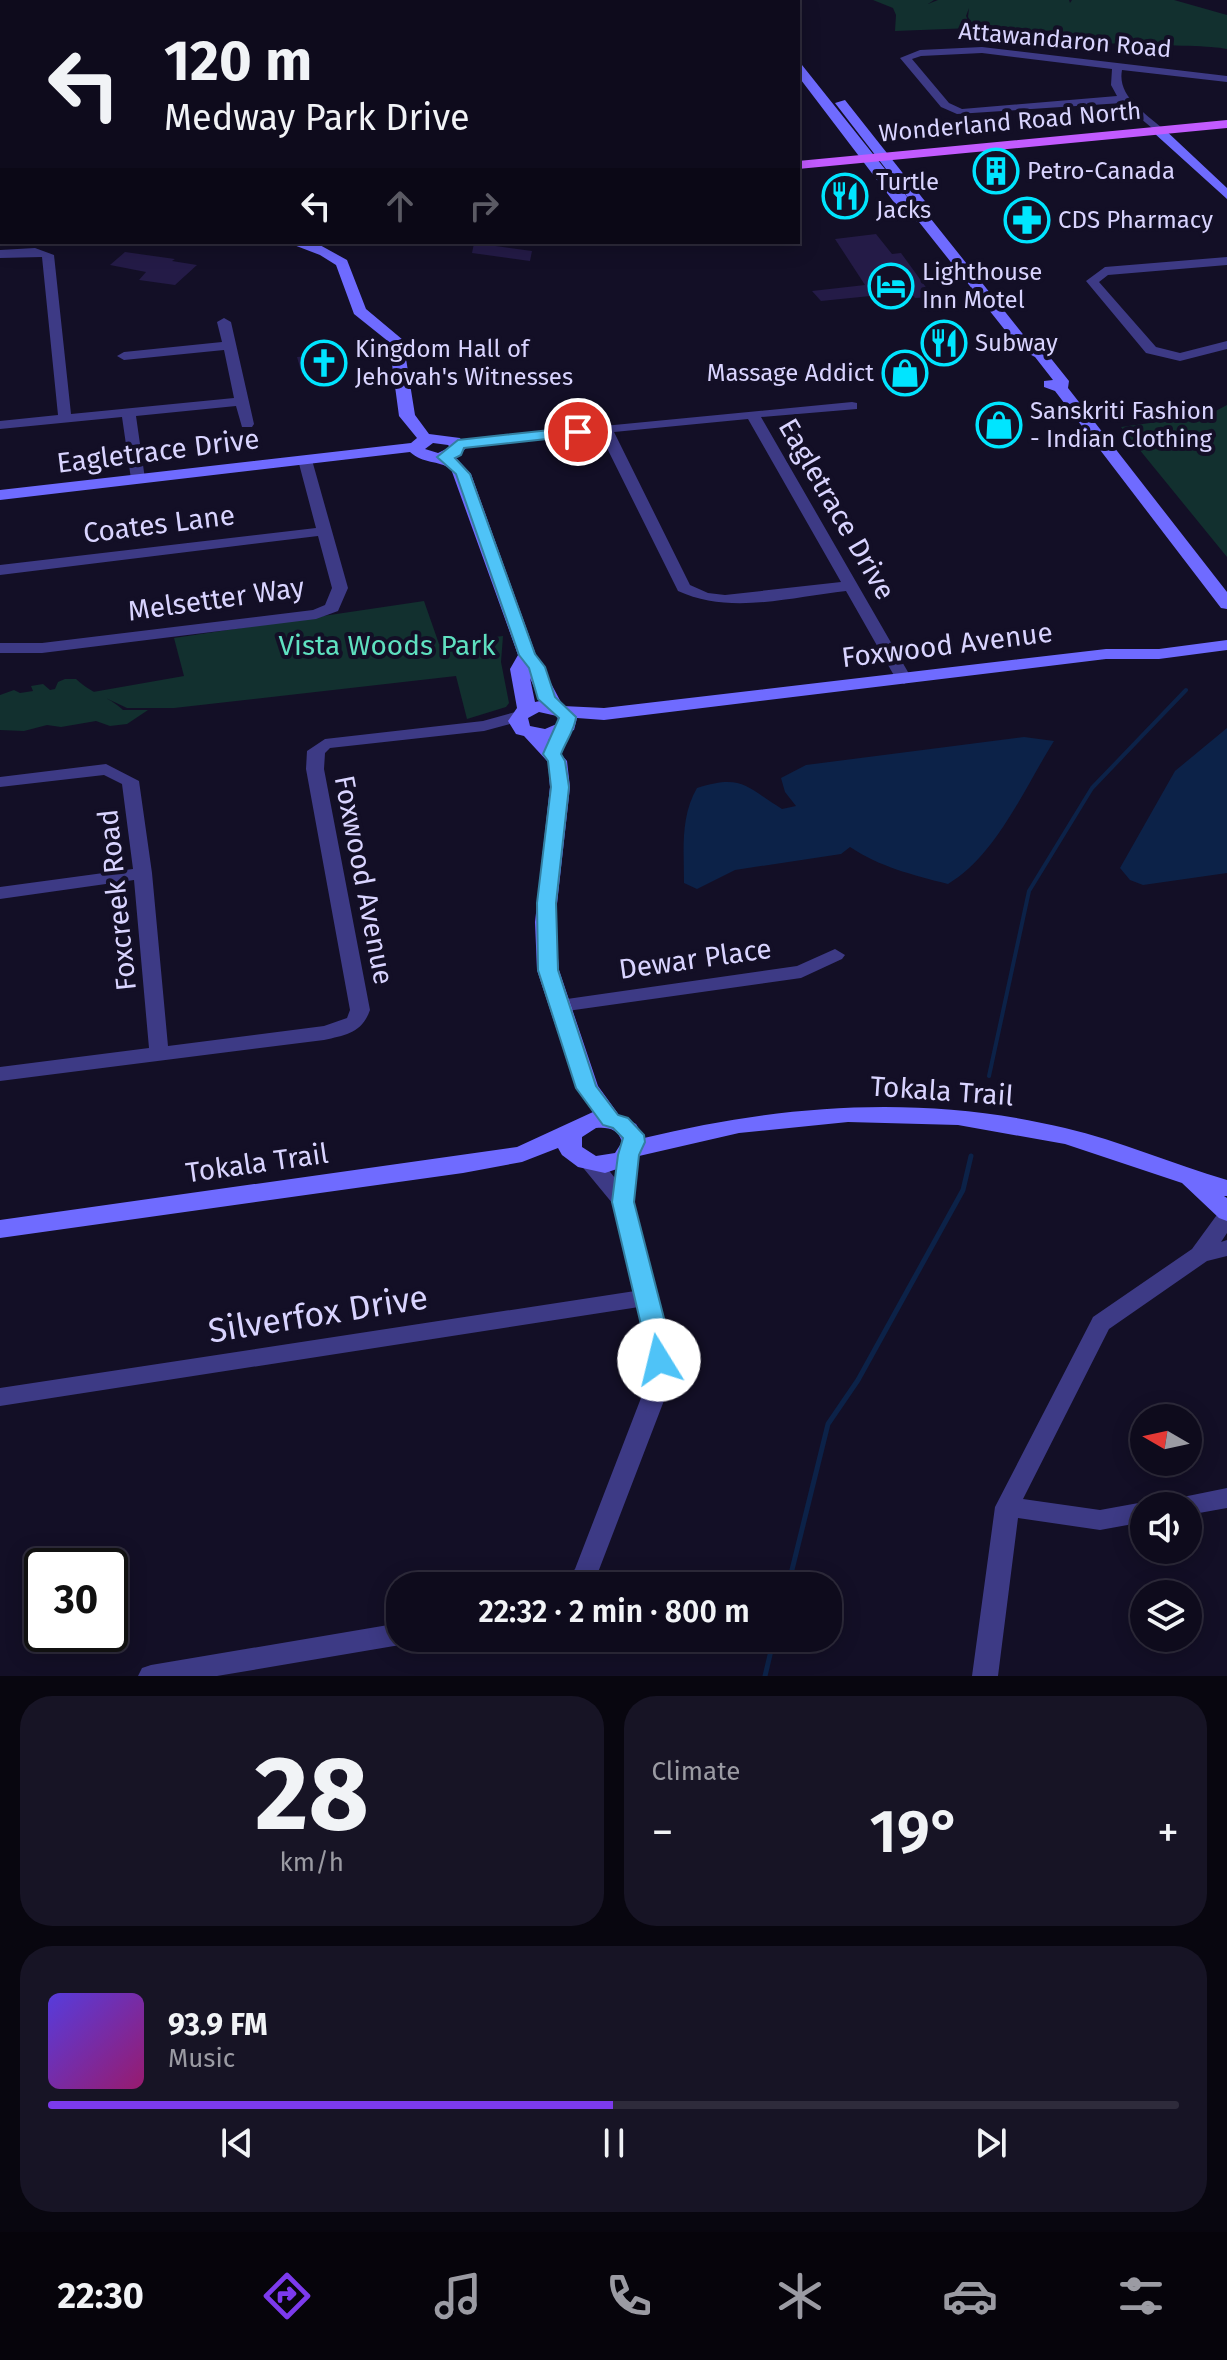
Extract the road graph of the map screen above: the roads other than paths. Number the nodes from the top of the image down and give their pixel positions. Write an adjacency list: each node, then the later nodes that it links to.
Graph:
1 (800, 53): 8 (street)
2 (1118, 66): 4 (street, Attawandaron Road); 5 (street); 5 (street, Attawandaron Road)
3 (800, 71): 9 (street)
4 (1227, 79)
5 (1126, 99): 7 (street)
6 (1227, 124): 7 (main road, Wonderland Road North)
7 (1158, 130): 8 (main road, Wonderland Road North); 11 (street)
8 (885, 156): 9 (main road, Wonderland Road North); 12 (street)
9 (867, 158): 10 (main road, Wonderland Road North); 12 (street)
10 (800, 165)
11 (1227, 195)
12 (924, 219): 37 (street)
13 (301, 244): 28 (street)
14 (0, 254): 24 (street)
15 (1227, 261): 18 (street)
16 (224, 322): 17 (street)
17 (229, 345): 19 (street); 20 (street)
18 (1227, 345)
19 (124, 356)
20 (241, 401): 22 (street); 25 (street)
21 (852, 406): 23 (street)
22 (128, 412): 24 (street); 32 (street)
23 (752, 414): 27 (street, Eagletrace Drive); 36 (street, Eagletrace Drive)
24 (65, 419): 26 (street)
25 (247, 424)
26 (0, 425)
27 (605, 429): 29 (street, Eagletrace Drive); 36 (street)
28 (421, 443): 29 (street); 30 (street); 31 (street, Eagletrace Drive)
29 (458, 444): 30 (street)
30 (444, 457): 42 (street)
31 (305, 460): 32 (street, Eagletrace Drive); 34 (street, Melsetter Way)
32 (138, 479): 33 (street, Eagletrace Drive)
33 (0, 495)
34 (325, 531): 35 (street, Coates Lane); 40 (street, Melsetter Way)
35 (0, 570)
36 (851, 586): 43 (street, Eagletrace Drive)
37 (1226, 602)
38 (1227, 632): 41 (street, Foxwood Avenue)
39 (1227, 645): 41 (street, Foxwood Avenue)
40 (0, 648)
41 (1106, 654): 43 (street, Foxwood Avenue)
42 (527, 655): 44 (street); 45 (street)
43 (904, 679): 44 (street, Foxwood Avenue)
44 (562, 719): 45 (street); 45 (street); 46 (street)
45 (525, 722): 46 (street); 52 (street, Foxwood Avenue)
46 (552, 754): 51 (street)
47 (0, 782): 48 (street, Foxcreek Road)
48 (143, 873): 49 (street); 52 (street, Foxcreek Road)
49 (0, 893)
50 (835, 955): 51 (street, Dewar Place)
51 (560, 1006): 54 (street)
52 (159, 1053): 53 (street, Foxwood Avenue)
53 (0, 1074)
54 (587, 1088): 55 (street); 56 (street)
55 (625, 1138): 56 (street); 56 (street); 57 (street, Tokala Trail); 59 (street)
56 (580, 1144): 59 (street); 61 (street, Tokala Trail)
57 (1186, 1175): 58 (street, Tokala Trail); 60 (street, Tokala Trail)
58 (1227, 1188)
59 (623, 1202): 64 (street)
60 (1227, 1215): 63 (street)
61 (0, 1229)
62 (1227, 1248): 63 (street)
63 (1200, 1255): 68 (street)
64 (646, 1298): 65 (street, Silverfox Drive); 70 (street)
65 (0, 1397)
66 (1227, 1498): 67 (street)
67 (1202, 1502)
68 (1007, 1507): 69 (street); 73 (street)
69 (1130, 1515)
70 (586, 1572)
71 (386, 1636): 72 (street)
72 (151, 1676)
73 (985, 1676)

